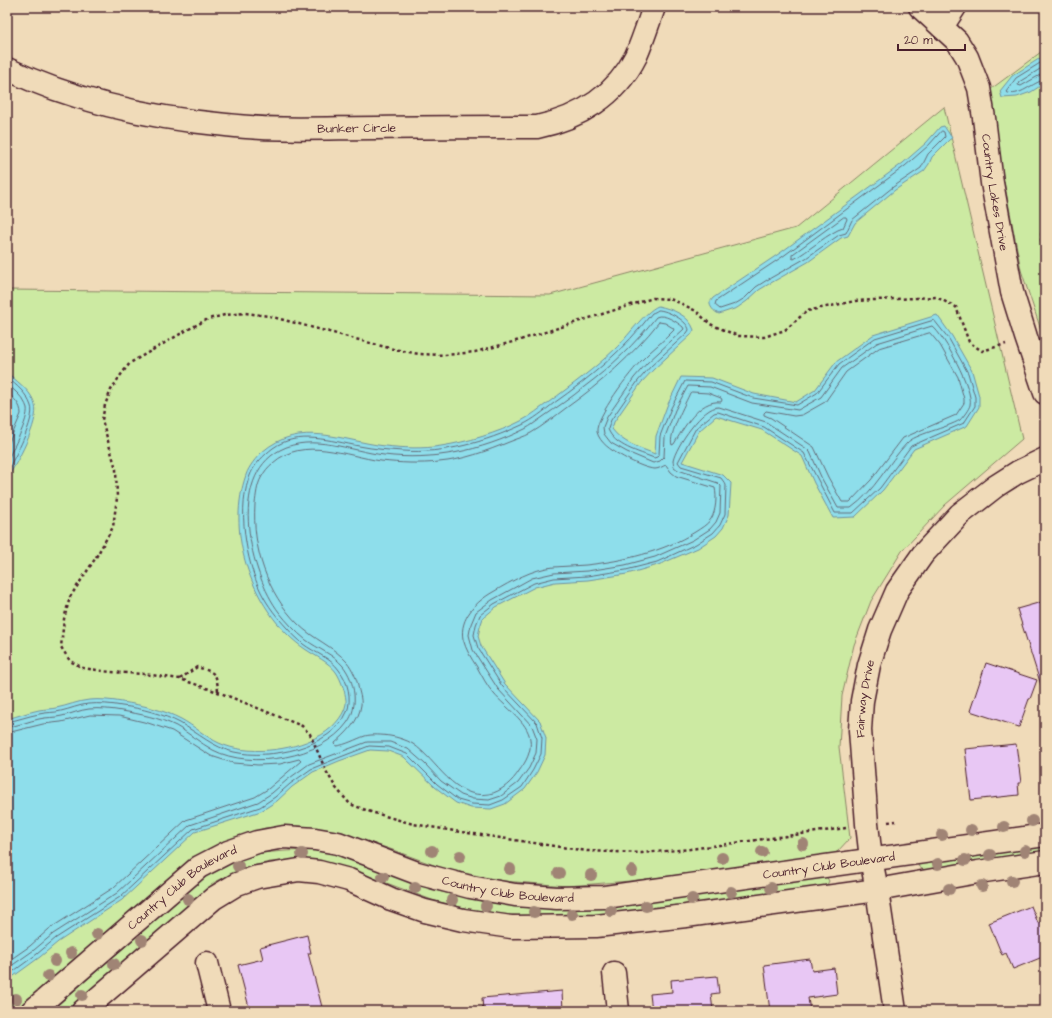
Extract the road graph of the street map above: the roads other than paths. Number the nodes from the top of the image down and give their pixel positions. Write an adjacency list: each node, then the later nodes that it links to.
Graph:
1 (654, 7): 5 (street, Bunker Circle)
2 (920, 7): 4 (street, Country Lakes Drive)
3 (955, 7): 4 (street)
4 (942, 27): 6 (street, Country Lakes Drive)
5 (7, 69)
6 (1045, 393)
7 (1045, 460): 9 (street, Fairway Drive)
8 (1045, 834): 9 (street, Country Club Boulevard)
9 (871, 859): 11 (street, Fairway Drive); 14 (street, Country Club Boulevard)
10 (1045, 862): 11 (street, Country Club Boulevard)
11 (877, 890): 15 (street, Country Club Boulevard); 18 (street, Fairway Drive)
12 (207, 963): 16 (street)
13 (614, 973): 17 (street)
14 (32, 1011)
15 (83, 1011)
16 (219, 1011)
17 (618, 1011)
18 (895, 1011)

